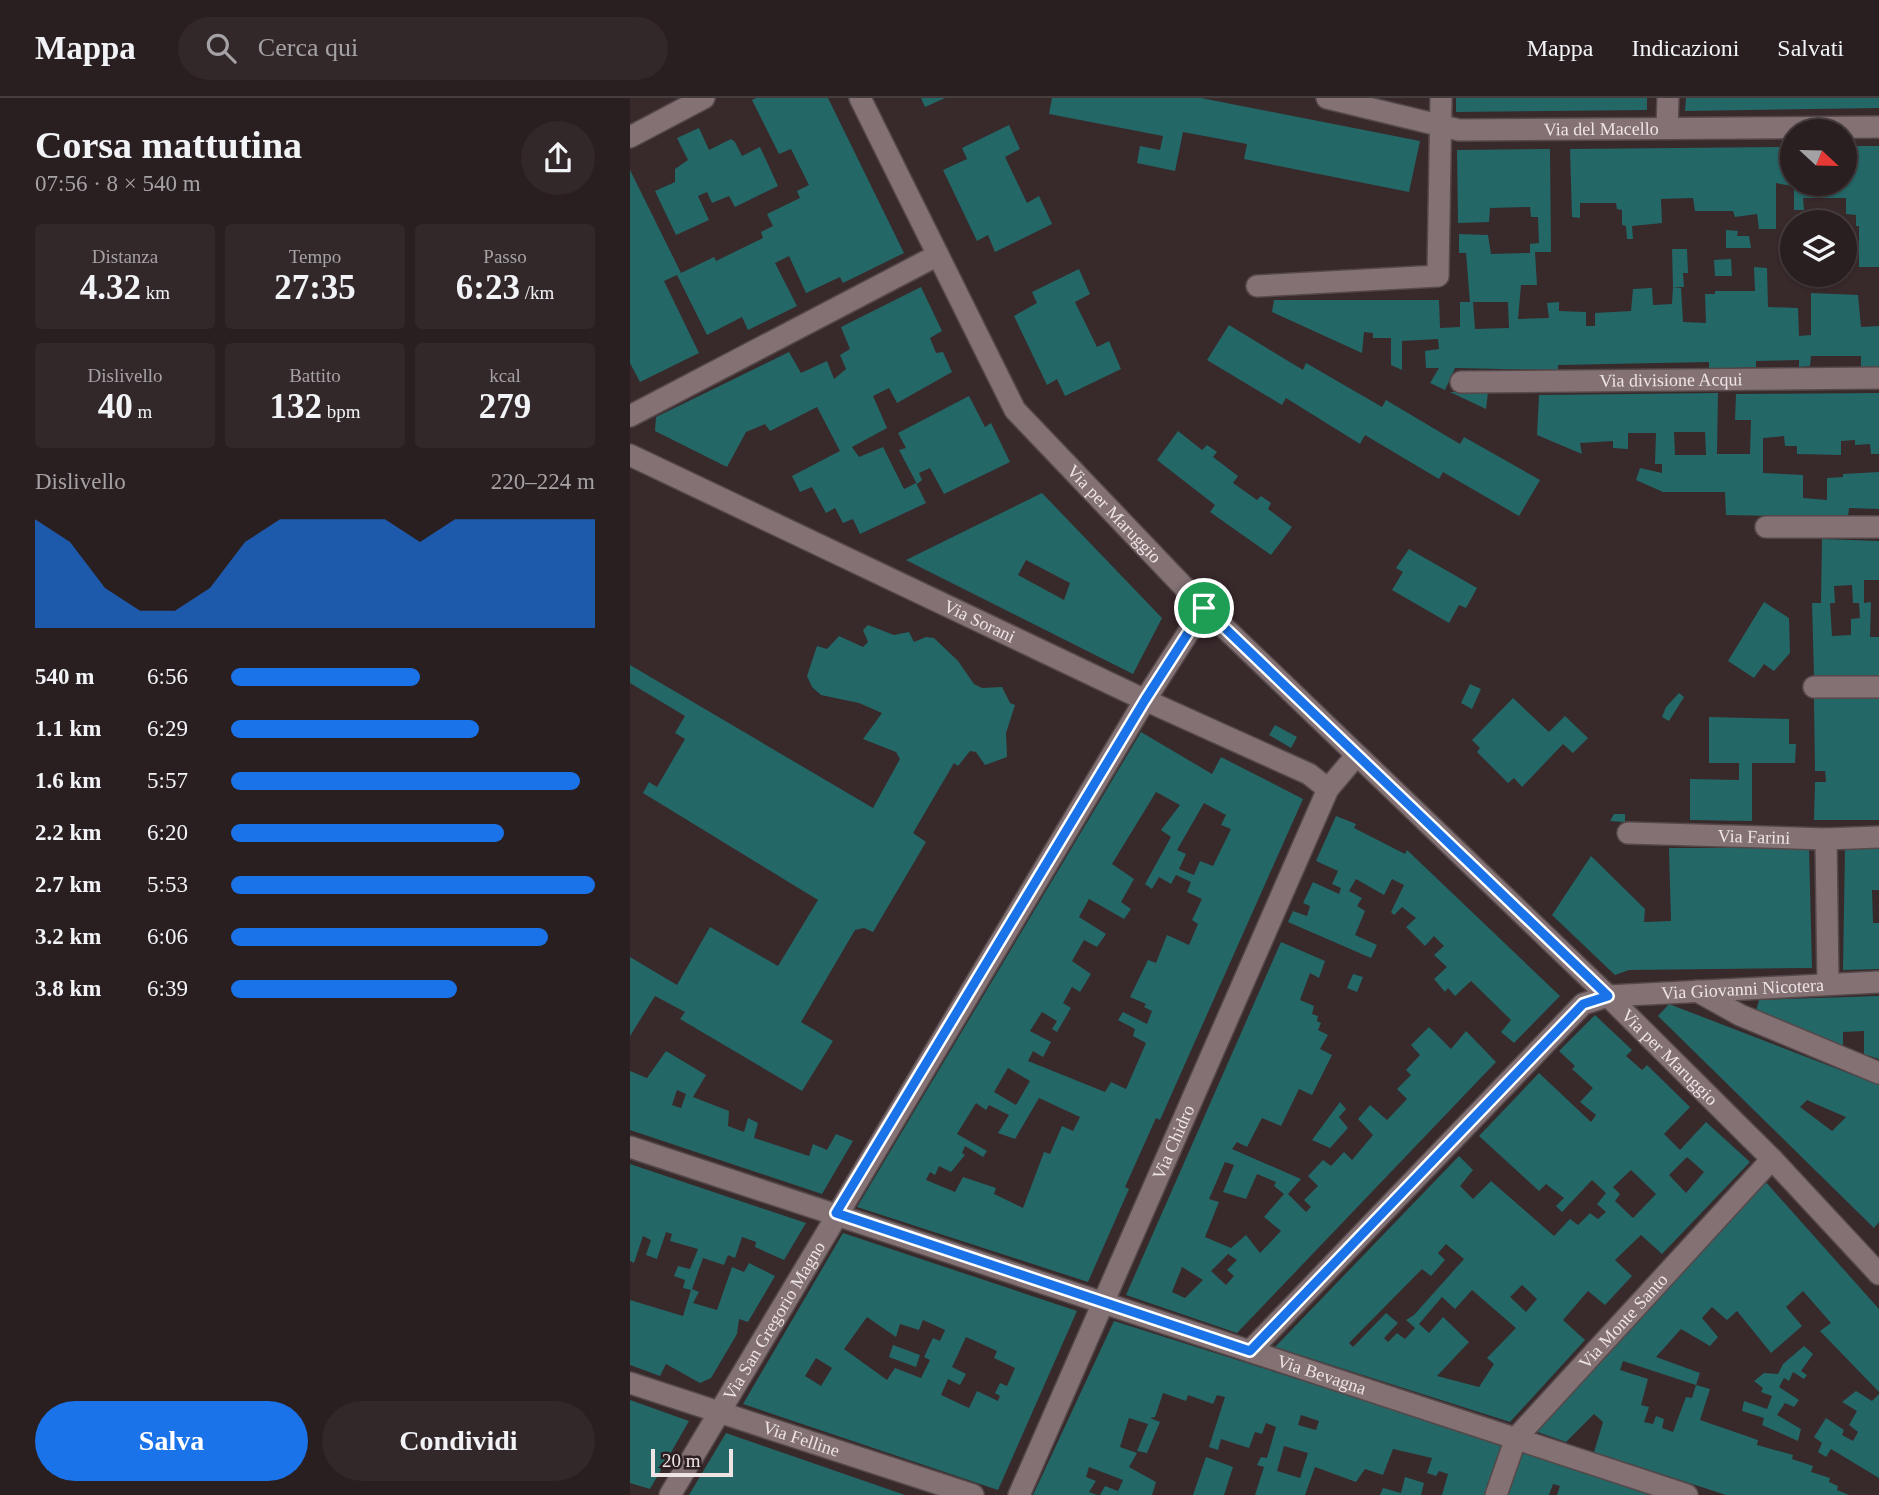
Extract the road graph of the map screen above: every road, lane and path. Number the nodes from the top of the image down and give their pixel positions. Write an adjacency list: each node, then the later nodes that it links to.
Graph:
1 (704, 98): 9 (street)
2 (860, 98): 10 (street, Via per Maruggio)
3 (1327, 98): 6 (street, Via del Macello)
4 (1441, 98): 6 (street)
5 (1668, 98): 8 (street)
6 (1443, 127): 8 (street, Via del Macello); 11 (street)
7 (1879, 127): 8 (street, Via del Macello)
8 (1667, 128)
9 (630, 136)
10 (938, 255): 14 (street); 18 (street, Via per Maruggio)
11 (1257, 286)
12 (1879, 378): 13 (street, Via divisione Acqui)
13 (1461, 382)
14 (630, 416)
15 (630, 455): 21 (street, Via Sorani)
16 (1766, 527): 17 (street)
17 (1879, 527)
18 (1204, 608): 21 (street, Via San Gregorio Magno); 22 (street, Via per Maruggio)
19 (1814, 687): 20 (street)
20 (1879, 687)
21 (1145, 700): 23 (street, Via Sorani); 34 (street, Via San Gregorio Magno)
22 (1356, 755): 23 (street, Via Chidro); 30 (street, Via per Maruggio)
23 (1328, 789): 36 (street, Via Chidro)
24 (1628, 833): 26 (street, Via Farini)
25 (1879, 837): 26 (street, Via Farini)
26 (1826, 839): 28 (street)
27 (1879, 982): 28 (street, Via Giovanni Nicotera)
28 (1828, 983): 29 (street, Via Giovanni Nicotera)
29 (1698, 991): 30 (street, Via Giovanni Nicotera); 31 (street)
30 (1608, 996): 33 (street, Via per Maruggio); 37 (street)
31 (1879, 1073)
32 (630, 1147): 34 (street, Via Bevagna)
33 (1772, 1159): 35 (street, Via per Maruggio); 40 (street, Via Monte Santo)
34 (836, 1213): 36 (street, Via Bevagna); 39 (street, Via San Gregorio Magno)
35 (1879, 1274)
36 (1104, 1303): 37 (street, Via Bevagna); 43 (street, Via Chidro)
37 (1250, 1351): 40 (street, Via Bevagna)
38 (630, 1383): 39 (street, Via Felline)
39 (719, 1413): 41 (street, Via San Gregorio Magno); 42 (street, Via Felline)
40 (1516, 1438): 44 (street, Via Monte Santo); 45 (street, Via Bevagna)
41 (670, 1495)
42 (973, 1495)
43 (1019, 1495)
44 (1496, 1495)
45 (1687, 1495)

